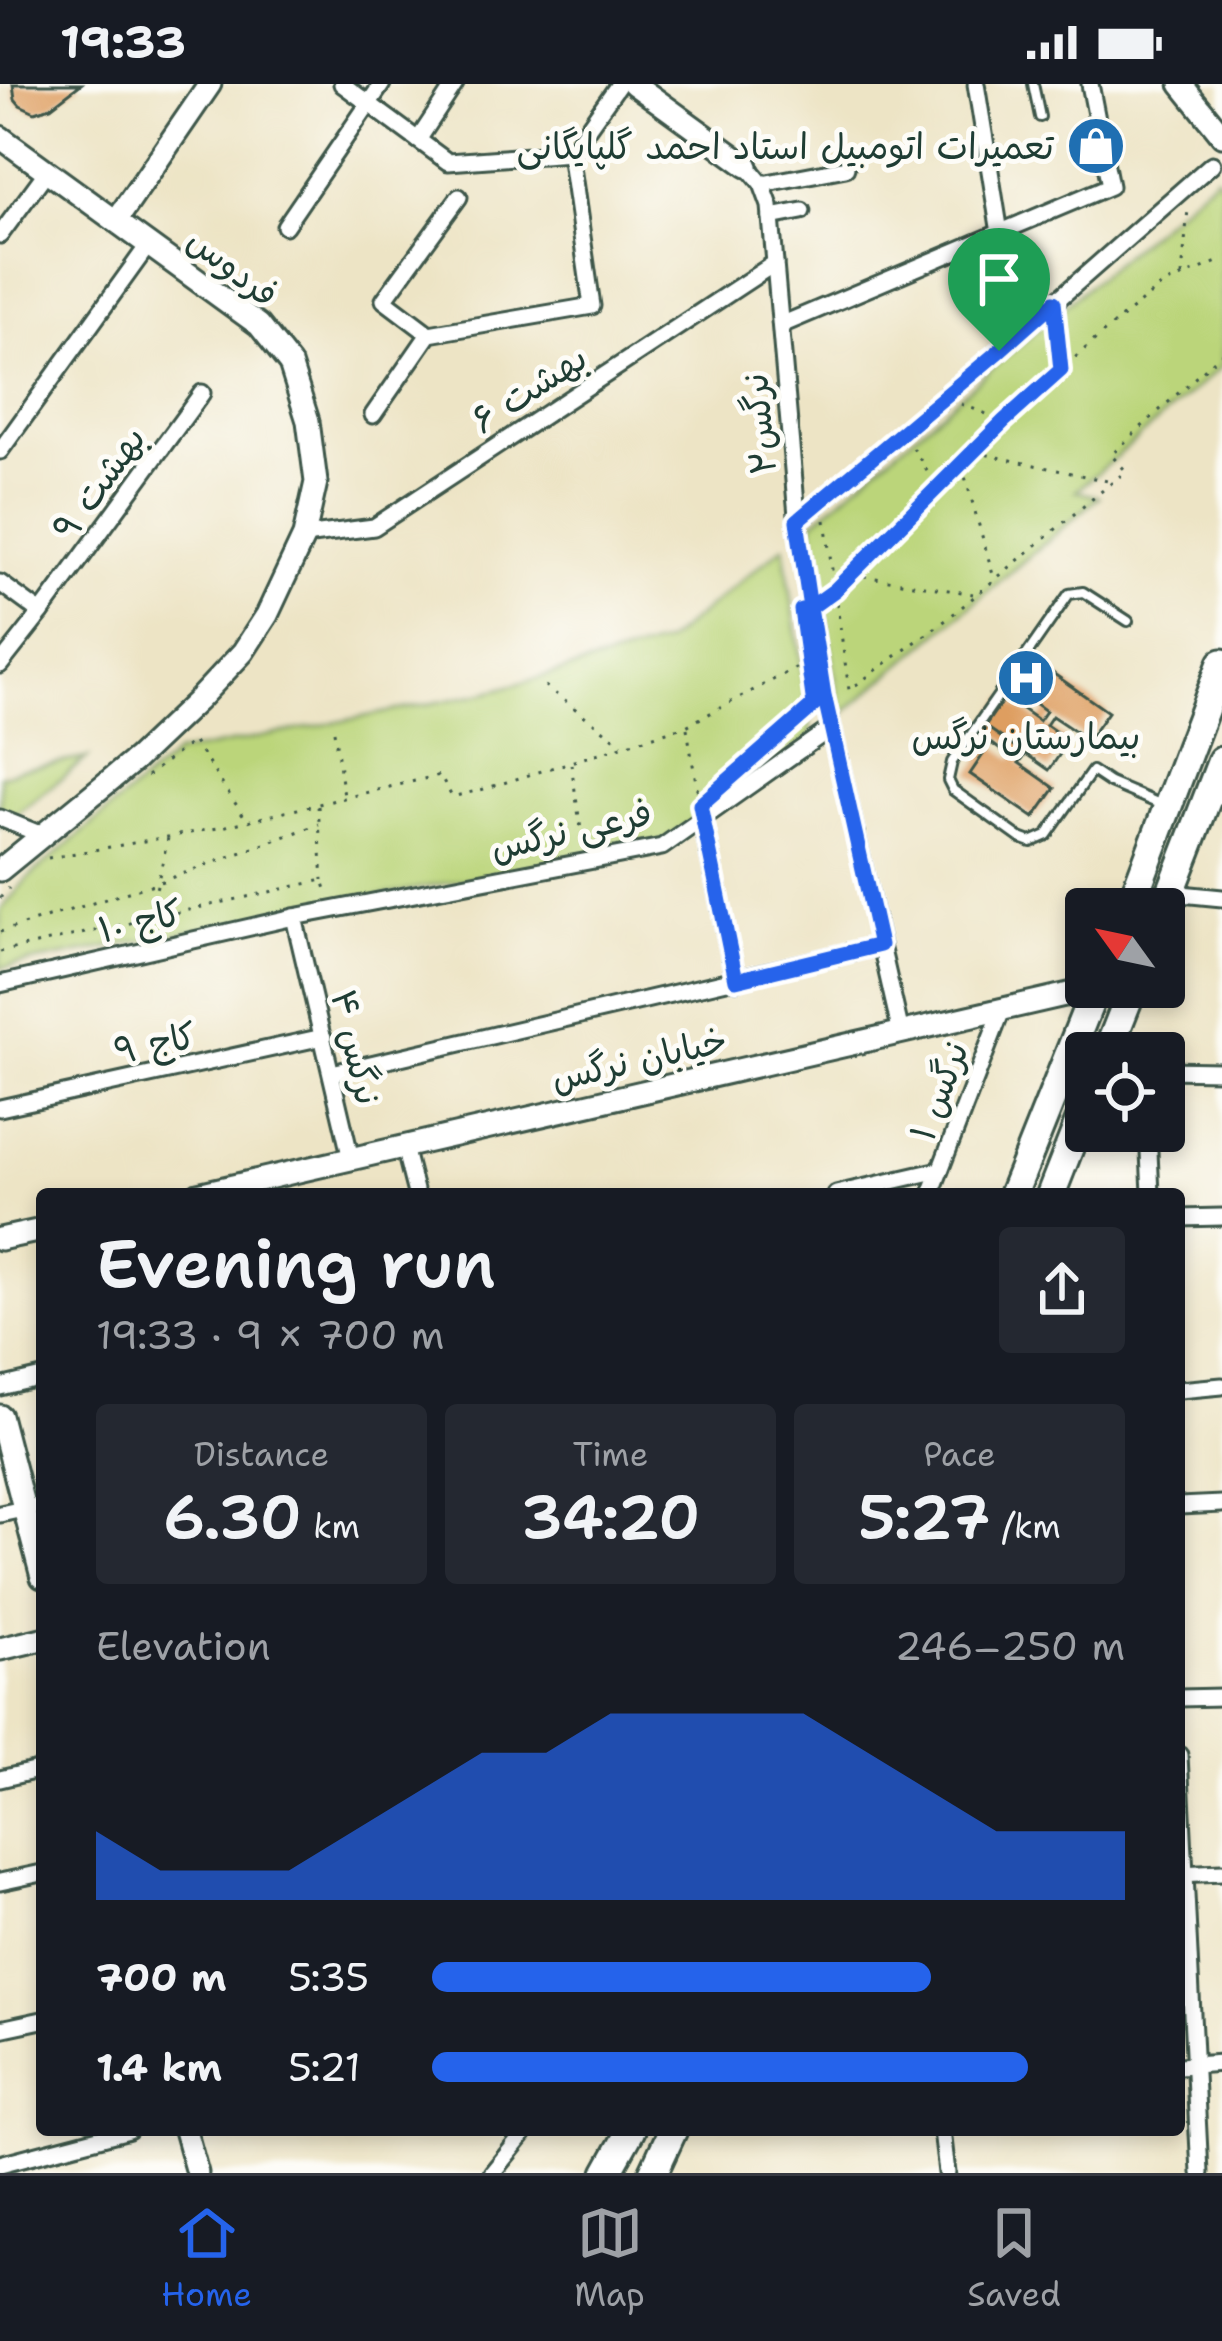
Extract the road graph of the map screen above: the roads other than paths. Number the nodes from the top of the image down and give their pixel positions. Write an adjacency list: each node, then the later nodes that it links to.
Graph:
1 (210, 84): 25 (street)
2 (342, 84): 11 (street)
3 (382, 84): 11 (street)
4 (454, 84): 15 (street)
5 (619, 84): 16 (street)
6 (634, 84): 18 (street)
7 (976, 84): 27 (street)
8 (1033, 84): 12 (lane)
9 (1090, 84): 27 (street)
10 (1181, 84): 13 (street)
11 (369, 104): 15 (street); 26 (street)
12 (1040, 117)
13 (1222, 135)
14 (0, 137): 20 (street, فردوس)
15 (418, 140): 16 (street)
16 (570, 153): 32 (street)
17 (1213, 164): 36 (street)
18 (747, 166): 21 (street, نرگس۲)
19 (846, 168): 21 (street)
20 (47, 171): 25 (street, فردوس); 28 (street)
21 (762, 184): 24 (street, نرگس۲)
22 (459, 197): 32 (street)
23 (802, 211): 24 (street)
24 (771, 217): 30 (street, نرگس۲)
25 (116, 221): 29 (street, فردوس)
26 (285, 226)
27 (1000, 233): 31 (street)
28 (0, 235)
29 (149, 244): 35 (street); 37 (street, فردوس)
30 (776, 263): 31 (street, نرگس۲); 37 (street, بهشت ۶)
31 (781, 326): 36 (street, نرگس۲)
32 (429, 334): 34 (street)
33 (202, 393): 39 (street, بهشت ۹)
34 (373, 415)
35 (0, 451)
36 (797, 521): 43 (street, نرگس۲)
37 (304, 536): 48 (street, فردوس)
38 (0, 583): 39 (street)
39 (41, 614): 42 (street, بهشت ۹)
40 (1128, 622): 45 (lane)
41 (1222, 663): 45 (highway)
42 (0, 665)
43 (831, 728): 46 (street, فرعی نرگس); 55 (street, نرگس۲)
44 (1222, 760): 51 (highway)
45 (1169, 808): 50 (highway)
46 (702, 817): 54 (street, فرعی نرگس); 56 (street)
47 (0, 818): 48 (street)
48 (49, 840): 49 (street, فردوس)
49 (7, 877)
50 (1137, 888)
51 (1172, 888)
52 (1222, 898): 53 (street)
53 (1185, 900)
54 (293, 917): 57 (street, کاج ۱۰); 62 (street, نرگس ۴)
55 (880, 945): 56 (street); 61 (street, نرگس۲)
56 (736, 980): 65 (street)
57 (0, 984)
58 (1065, 995): 60 (street, خیابان نرگس)
59 (1087, 1008): 76 (highway)
60 (1002, 1010): 61 (street, خیابان نرگس); 71 (street, نرگس ۱)
61 (901, 1033): 67 (street, خیابان نرگس)
62 (323, 1037): 65 (street, نرگس ۴); 66 (street, کاج ۹)
63 (1185, 1070): 64 (street)
64 (1222, 1071)
65 (332, 1073): 70 (street, نرگس ۴)
66 (0, 1108)
67 (404, 1147): 70 (street, خیابان نرگس); 73 (street)
68 (1068, 1152): 77 (highway)
69 (1149, 1152): 78 (street)
70 (351, 1159): 72 (street, خیابان نرگس)
71 (940, 1170): 74 (street); 75 (street, نرگس ۱)
72 (223, 1188)
73 (414, 1188)
74 (862, 1188)
75 (933, 1188)
76 (1015, 1188)
77 (1053, 1188)
78 (1151, 1188)
79 (1222, 1217): 80 (street)
80 (1185, 1218)
81 (36, 1231): 82 (street)
82 (0, 1239)
83 (36, 1378): 85 (street)
84 (1222, 1386): 86 (street)
85 (0, 1387)
86 (1185, 1389)
87 (0, 1416): 90 (street)
88 (1222, 1504): 89 (street)
89 (1185, 1506)
90 (33, 1507): 91 (street)
91 (0, 1514)
92 (36, 1640): 93 (street)
93 (0, 1649)
94 (1222, 1697): 95 (street)
95 (1185, 1698)
96 (36, 1770): 97 (street)
97 (0, 1778)
98 (1222, 1872): 100 (street)
99 (36, 1874): 101 (street)
100 (1185, 1874)
101 (0, 1882)
102 (1185, 2004): 106 (street)
103 (36, 2021): 104 (street)
104 (0, 2029)
105 (1222, 2063): 106 (street)
106 (1187, 2065): 119 (street)
107 (106, 2136): 113 (street)
108 (187, 2136): 114 (street)
109 (522, 2136): 115 (street)
110 (628, 2136): 116 (highway)
111 (670, 2136): 117 (highway)
112 (943, 2136): 118 (street)
113 (0, 2164)
114 (197, 2173)
115 (492, 2173)
116 (607, 2173)
117 (653, 2173)
118 (947, 2173)
119 (1200, 2173)

